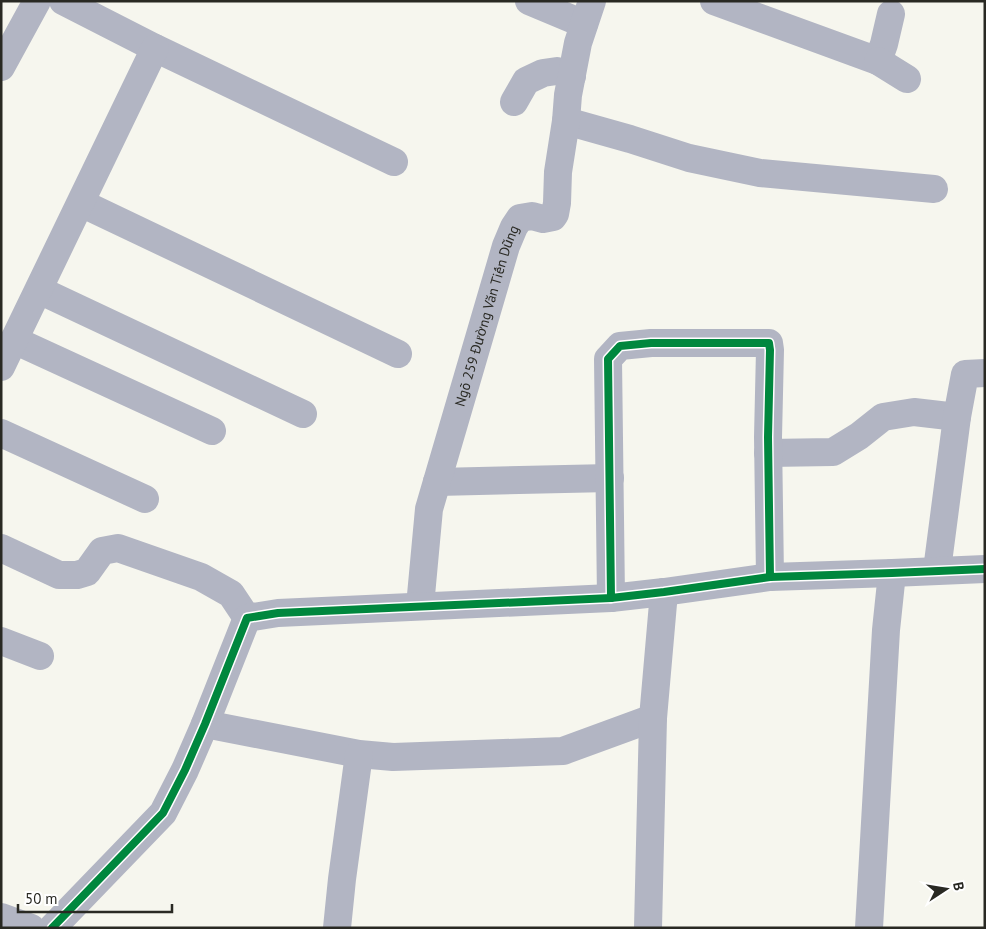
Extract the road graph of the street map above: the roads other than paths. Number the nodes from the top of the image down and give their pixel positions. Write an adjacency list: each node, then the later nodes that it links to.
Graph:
1 (37, 1): 9 (street)
2 (63, 1): 7 (street)
3 (529, 1): 5 (street)
4 (714, 1): 8 (street)
5 (588, 13): 10 (street, Ngõ 259 Đường Văn Tiến Dũng)
6 (892, 14): 8 (street)
7 (155, 48): 14 (street); 16 (street)
8 (878, 61): 11 (street)
9 (1, 67)
10 (572, 76): 12 (street); 13 (street, Ngõ 259 Đường Văn Tiến Dũng)
11 (907, 79)
12 (514, 102)
13 (566, 121): 15 (street); 28 (street, Ngõ 259 Đường Văn Tiến Dũng)
14 (394, 162)
15 (934, 189)
16 (81, 203): 17 (street); 19 (street)
17 (39, 290): 18 (street); 22 (street)
18 (14, 340): 20 (street); 24 (street)
19 (398, 354)
20 (1, 367)
21 (985, 373): 23 (street)
22 (303, 414)
23 (957, 417): 26 (street); 32 (street)
24 (212, 431)
25 (1, 433): 29 (street)
26 (768, 453): 27 (street); 34 (street)
27 (610, 478): 28 (street); 36 (street)
28 (437, 482): 37 (street, Ngõ 259 Đường Văn Tiến Dũng)
29 (145, 500)
30 (1, 548): 38 (street)
31 (985, 568): 32 (street)
32 (937, 570): 33 (street)
33 (892, 573): 34 (street); 49 (street)
34 (770, 577): 35 (street)
35 (664, 592): 36 (street); 41 (street)
36 (611, 598): 37 (street)
37 (420, 606): 38 (street)
38 (247, 618): 42 (street)
39 (1, 641): 40 (street)
40 (40, 656)
41 (653, 718): 43 (street); 48 (street)
42 (205, 724): 43 (street); 46 (street)
43 (359, 754): 47 (street)
44 (1, 917): 45 (street)
45 (32, 928)
46 (52, 928)
47 (337, 928)
48 (648, 928)
49 (869, 928)

